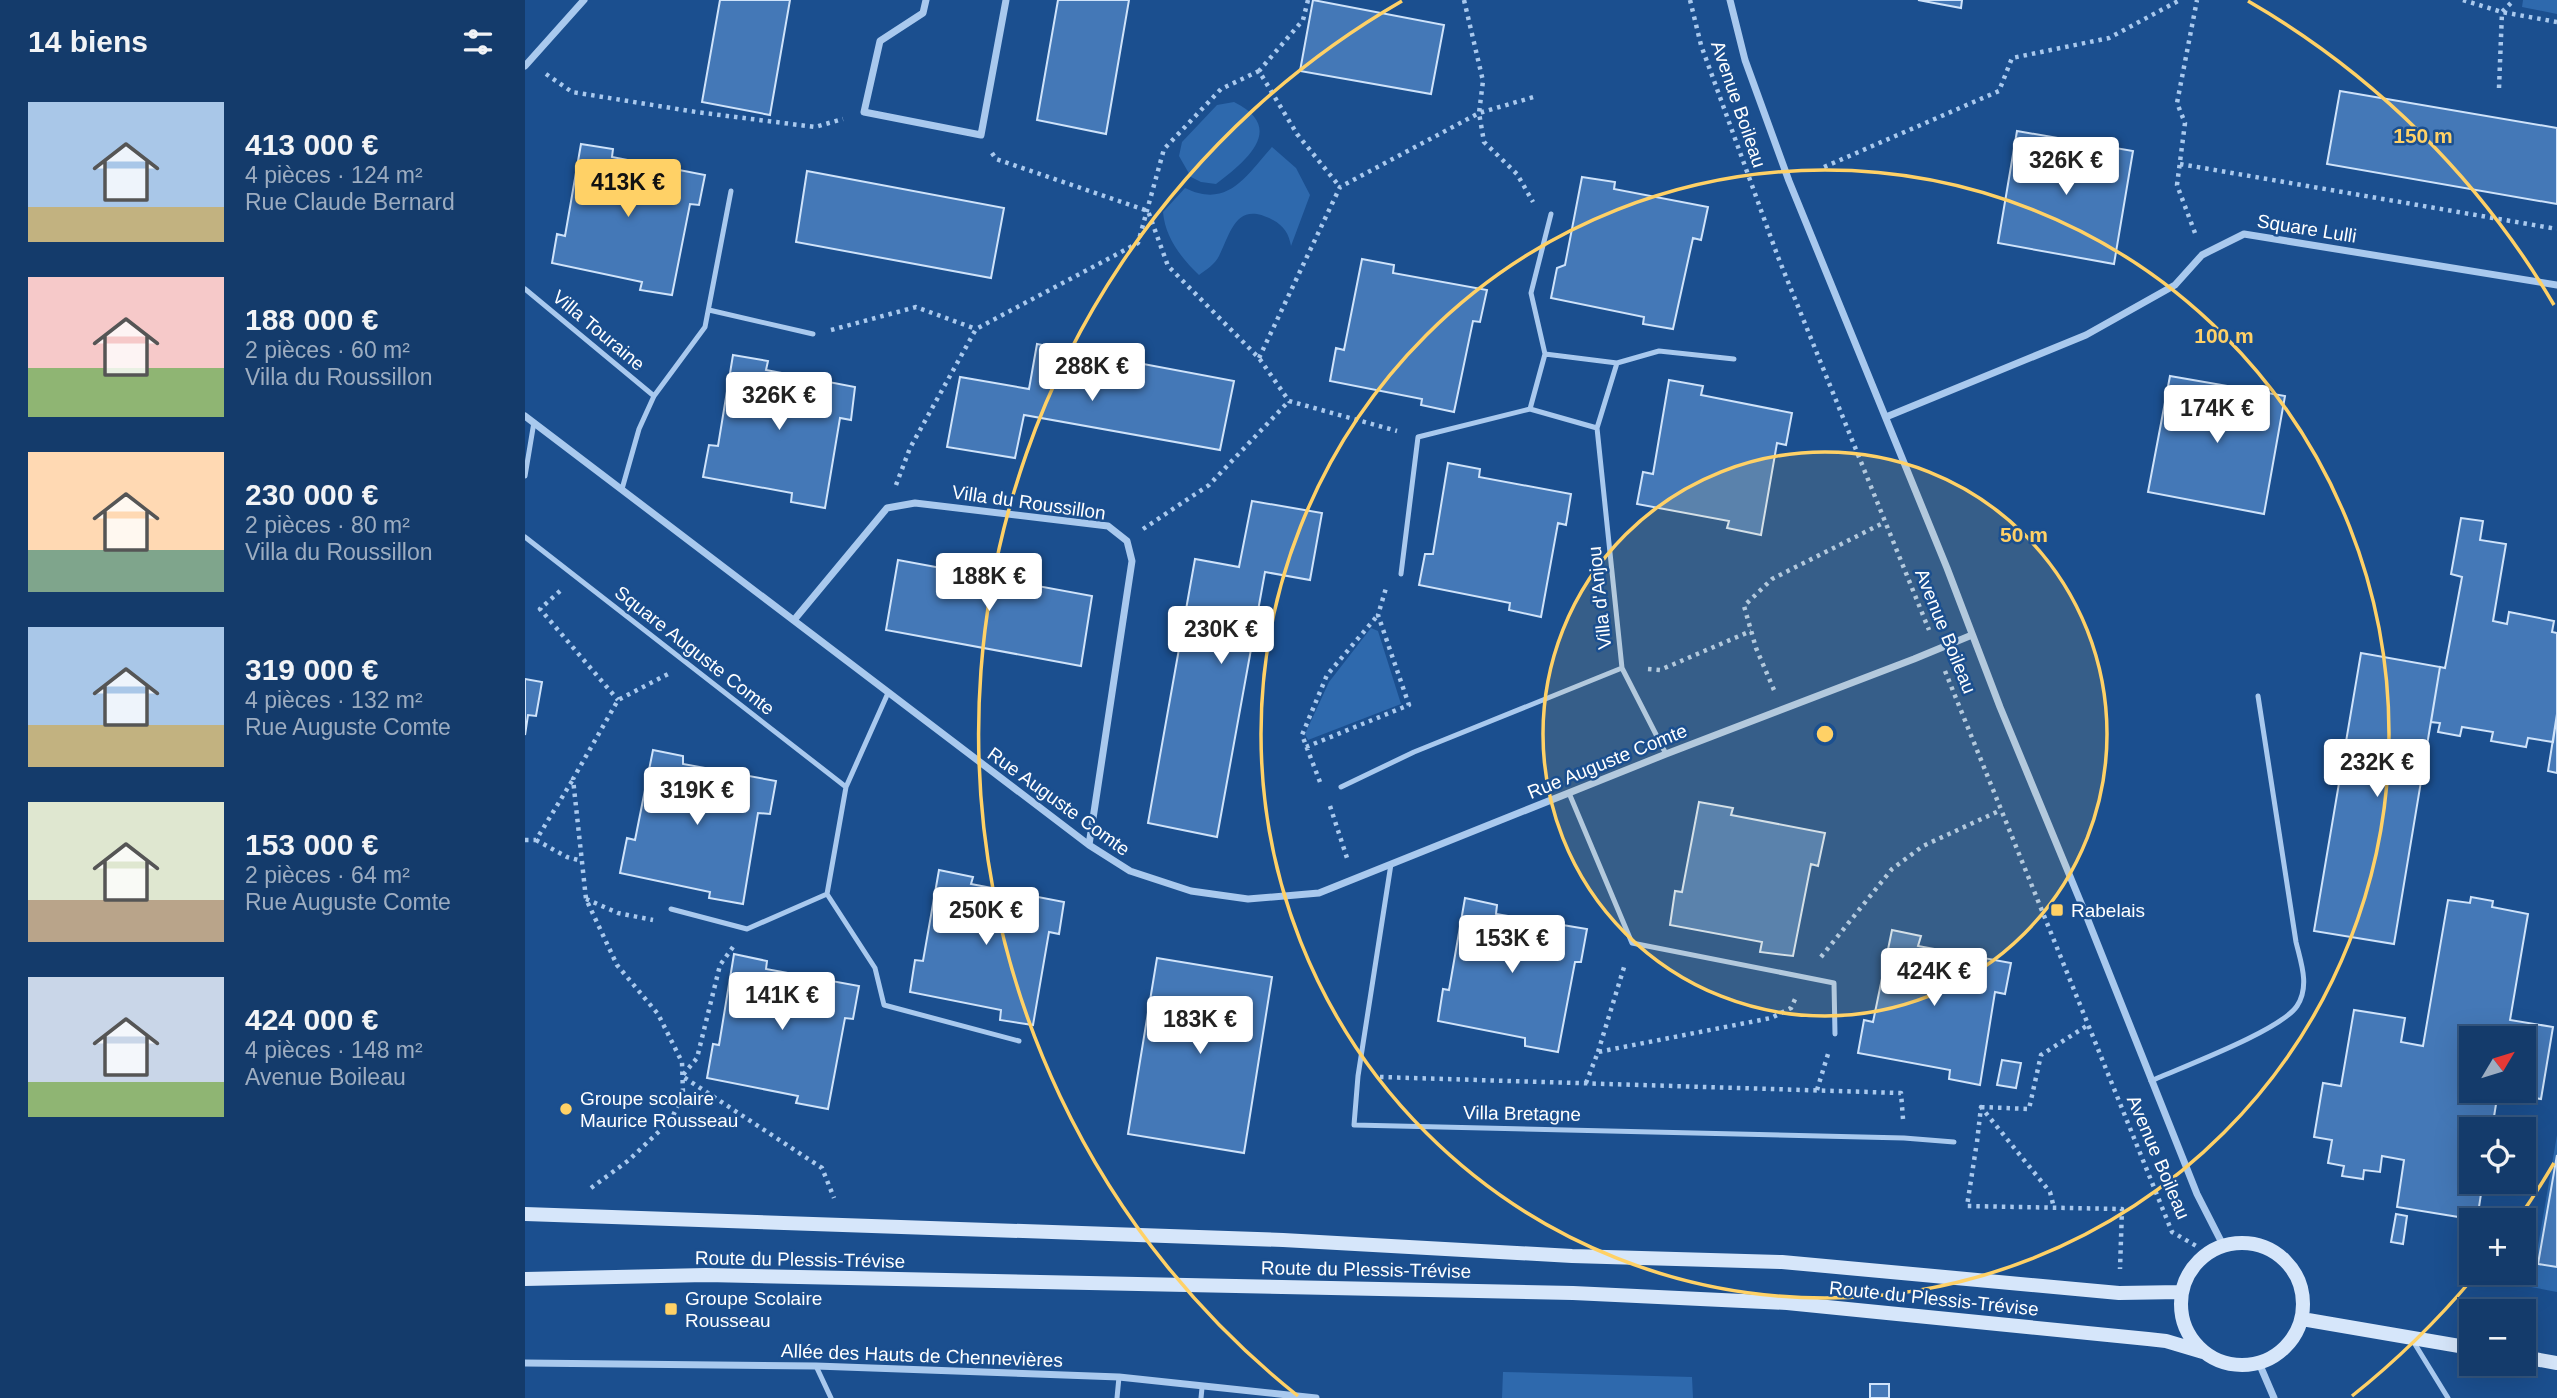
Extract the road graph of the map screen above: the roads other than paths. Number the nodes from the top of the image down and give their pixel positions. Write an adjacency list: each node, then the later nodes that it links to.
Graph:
1 (584, 0): 5 (street)
2 (926, 0): 3 (street)
3 (1006, 0)
4 (1730, 0): 18 (street, Avenue Boileau)
5 (527, 64)
6 (731, 191): 10 (lane, Villa Touraine)
7 (1551, 214): 12 (lane)
8 (2557, 285): 18 (street, Square Lulli)
9 (525, 289): 15 (lane, Villa Touraine)
10 (709, 310): 11 (lane); 15 (lane, Villa Touraine)
11 (813, 334)
12 (1545, 354): 14 (lane); 16 (lane)
13 (1734, 359): 14 (lane)
14 (1617, 363): 20 (lane, Villa d'Anjou)
15 (654, 396): 22 (lane, Villa Touraine)
16 (1530, 408): 20 (lane); 24 (lane)
17 (525, 415): 19 (street, Rue Auguste Comte)
18 (1886, 417): 26 (street, Avenue Boileau)
19 (534, 422): 21 (lane); 22 (street, Rue Auguste Comte)
20 (1597, 429): 27 (lane, Villa d'Anjou)
21 (525, 475)
22 (622, 489): 25 (street, Rue Auguste Comte)
23 (525, 537): 31 (lane, Square Auguste Comte)
24 (1401, 574)
25 (794, 621): 28 (street, Rue Auguste Comte); 34 (street, Villa du Roussillon)
26 (1972, 635): 30 (street, Rue Auguste Comte); 40 (street, Avenue Boileau)
27 (1622, 668): 30 (lane, Villa d'Anjou); 32 (lane)
28 (888, 693): 31 (lane); 34 (street, Rue Auguste Comte)
29 (2258, 696): 40 (lane)
30 (1666, 754): 33 (street, Rue Auguste Comte)
31 (846, 787): 36 (lane)
32 (1341, 787)
33 (1569, 793): 35 (street, Rue Auguste Comte); 38 (lane)
34 (1089, 845): 35 (street, Rue Auguste Comte)
35 (1391, 864): 41 (lane, Villa Bretagne)
36 (827, 894): 37 (lane); 39 (lane)
37 (671, 909)
38 (1835, 1034)
39 (1019, 1041)
40 (2151, 1081): 43 (street, Avenue Boileau)
41 (1954, 1142)
42 (525, 1214): 45 (main road, Route du Plessis-Trévise)
43 (2223, 1245): 45 (main road); 46 (main road)
44 (525, 1279): 49 (main road, Route du Plessis-Trévise)
45 (2181, 1292): 49 (main road)
46 (2302, 1319): 47 (main road); 52 (main road)
47 (2411, 1338): 48 (main road); 62 (lane)
48 (2459, 1346)
49 (2203, 1352): 52 (main road)
50 (2536, 1359): 53 (main road)
51 (525, 1363): 54 (street, Allée des Hauts de Chennevières)
52 (2259, 1363): 61 (street)
53 (2557, 1363)
54 (816, 1366): 55 (street, Allée des Hauts de Chennevières); 57 (lane)
55 (1119, 1377): 56 (street, Allée des Hauts de Chennevières); 58 (lane)
56 (1202, 1388): 59 (lane); 60 (street, Allée des Hauts de Chennevières)
57 (831, 1398)
58 (1117, 1398)
59 (1201, 1398)
60 (1316, 1398)
61 (2274, 1398)
62 (2448, 1398)

